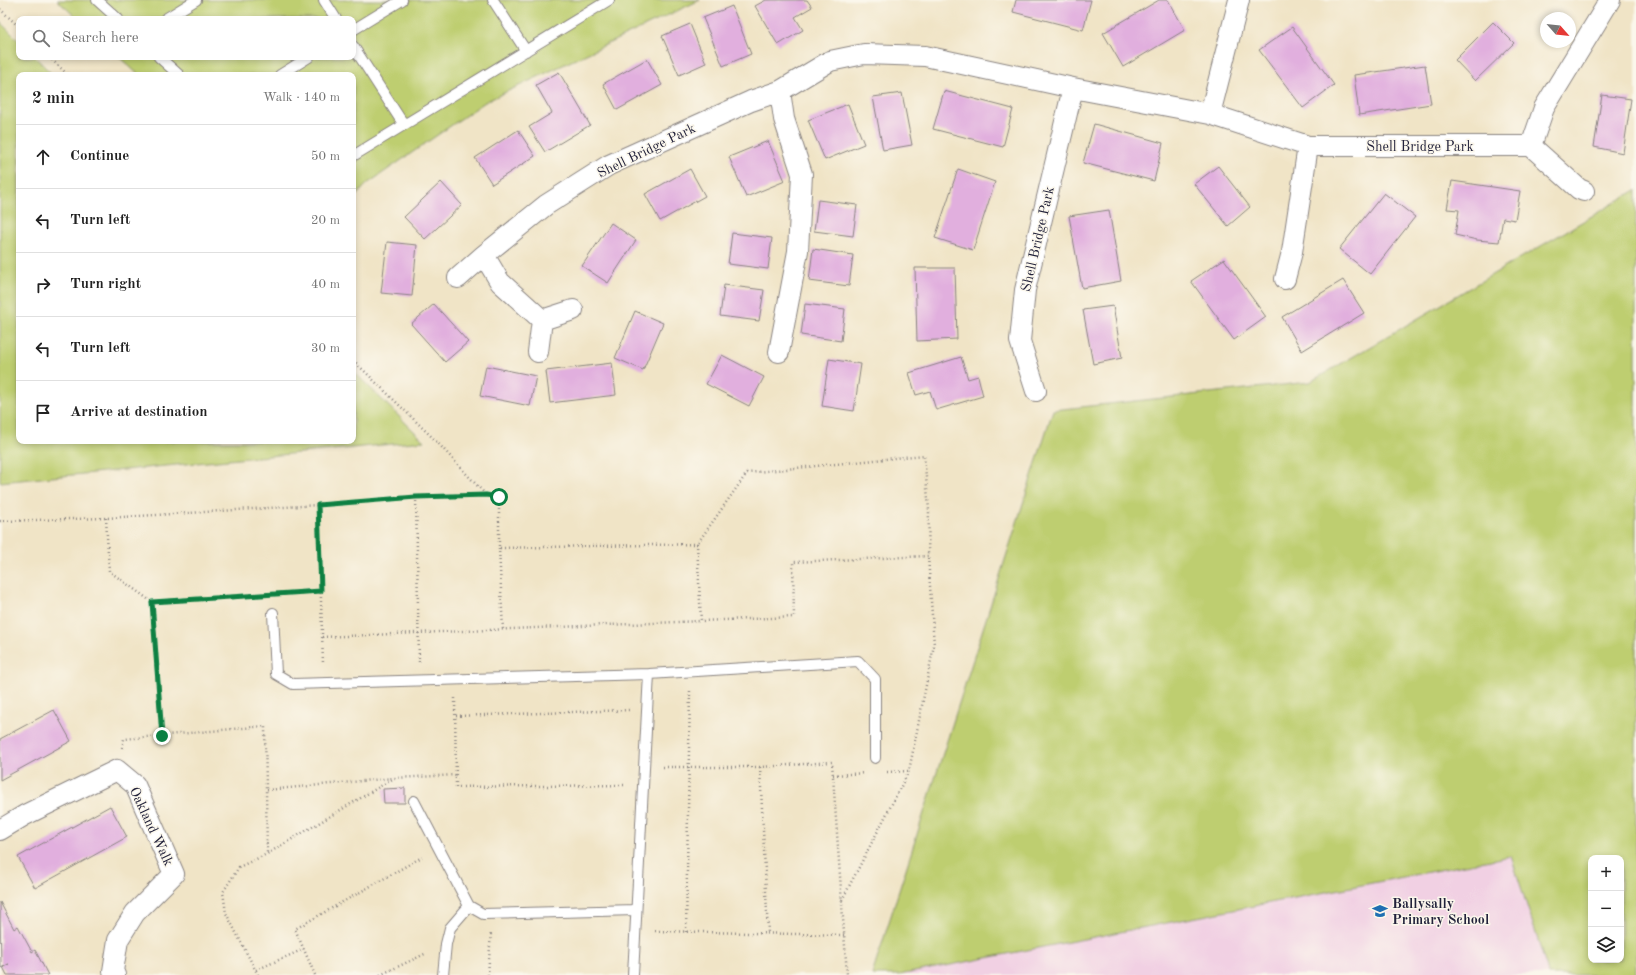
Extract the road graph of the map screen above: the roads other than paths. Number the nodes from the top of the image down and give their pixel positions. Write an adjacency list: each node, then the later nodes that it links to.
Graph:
1 (98, 0): 9 (lane)
2 (196, 0): 10 (lane)
3 (324, 0): 11 (lane)
4 (402, 0): 12 (lane)
5 (493, 0): 14 (lane)
6 (609, 0): 14 (lane)
7 (1239, 0): 21 (street)
8 (1610, 0): 24 (street)
9 (115, 16)
10 (170, 16)
11 (334, 16)
12 (356, 28)
13 (356, 51): 22 (lane)
14 (526, 51): 22 (lane)
15 (162, 60): 17 (lane)
16 (304, 60): 18 (lane)
17 (176, 72)
18 (285, 72)
19 (1073, 88): 20 (street, Shell Bridge Park); 21 (street, Shell Bridge Park); 34 (street, Shell Bridge Park)
20 (780, 91): 27 (street, Shell Bridge Park); 33 (street)
21 (1210, 114): 23 (street, Shell Bridge Park)
22 (404, 125): 25 (lane)
23 (1308, 146): 24 (street, Shell Bridge Park); 29 (street)
24 (1531, 146): 26 (street)
25 (356, 154)
26 (1584, 191)
27 (484, 255): 28 (street, Shell Bridge Park); 31 (street)
28 (458, 278)
29 (1285, 279)
30 (573, 310): 31 (street)
31 (542, 320): 32 (street)
32 (538, 352)
33 (779, 352)
34 (1036, 390)
35 (273, 613): 36 (lane)
36 (649, 674): 37 (lane); 41 (lane)
37 (875, 758)
38 (414, 801): 40 (lane)
39 (0, 830): 42 (street, Oakland Walk)
40 (469, 906): 41 (lane); 43 (lane)
41 (636, 910): 44 (lane)
42 (115, 975)
43 (443, 975)
44 (633, 975)

